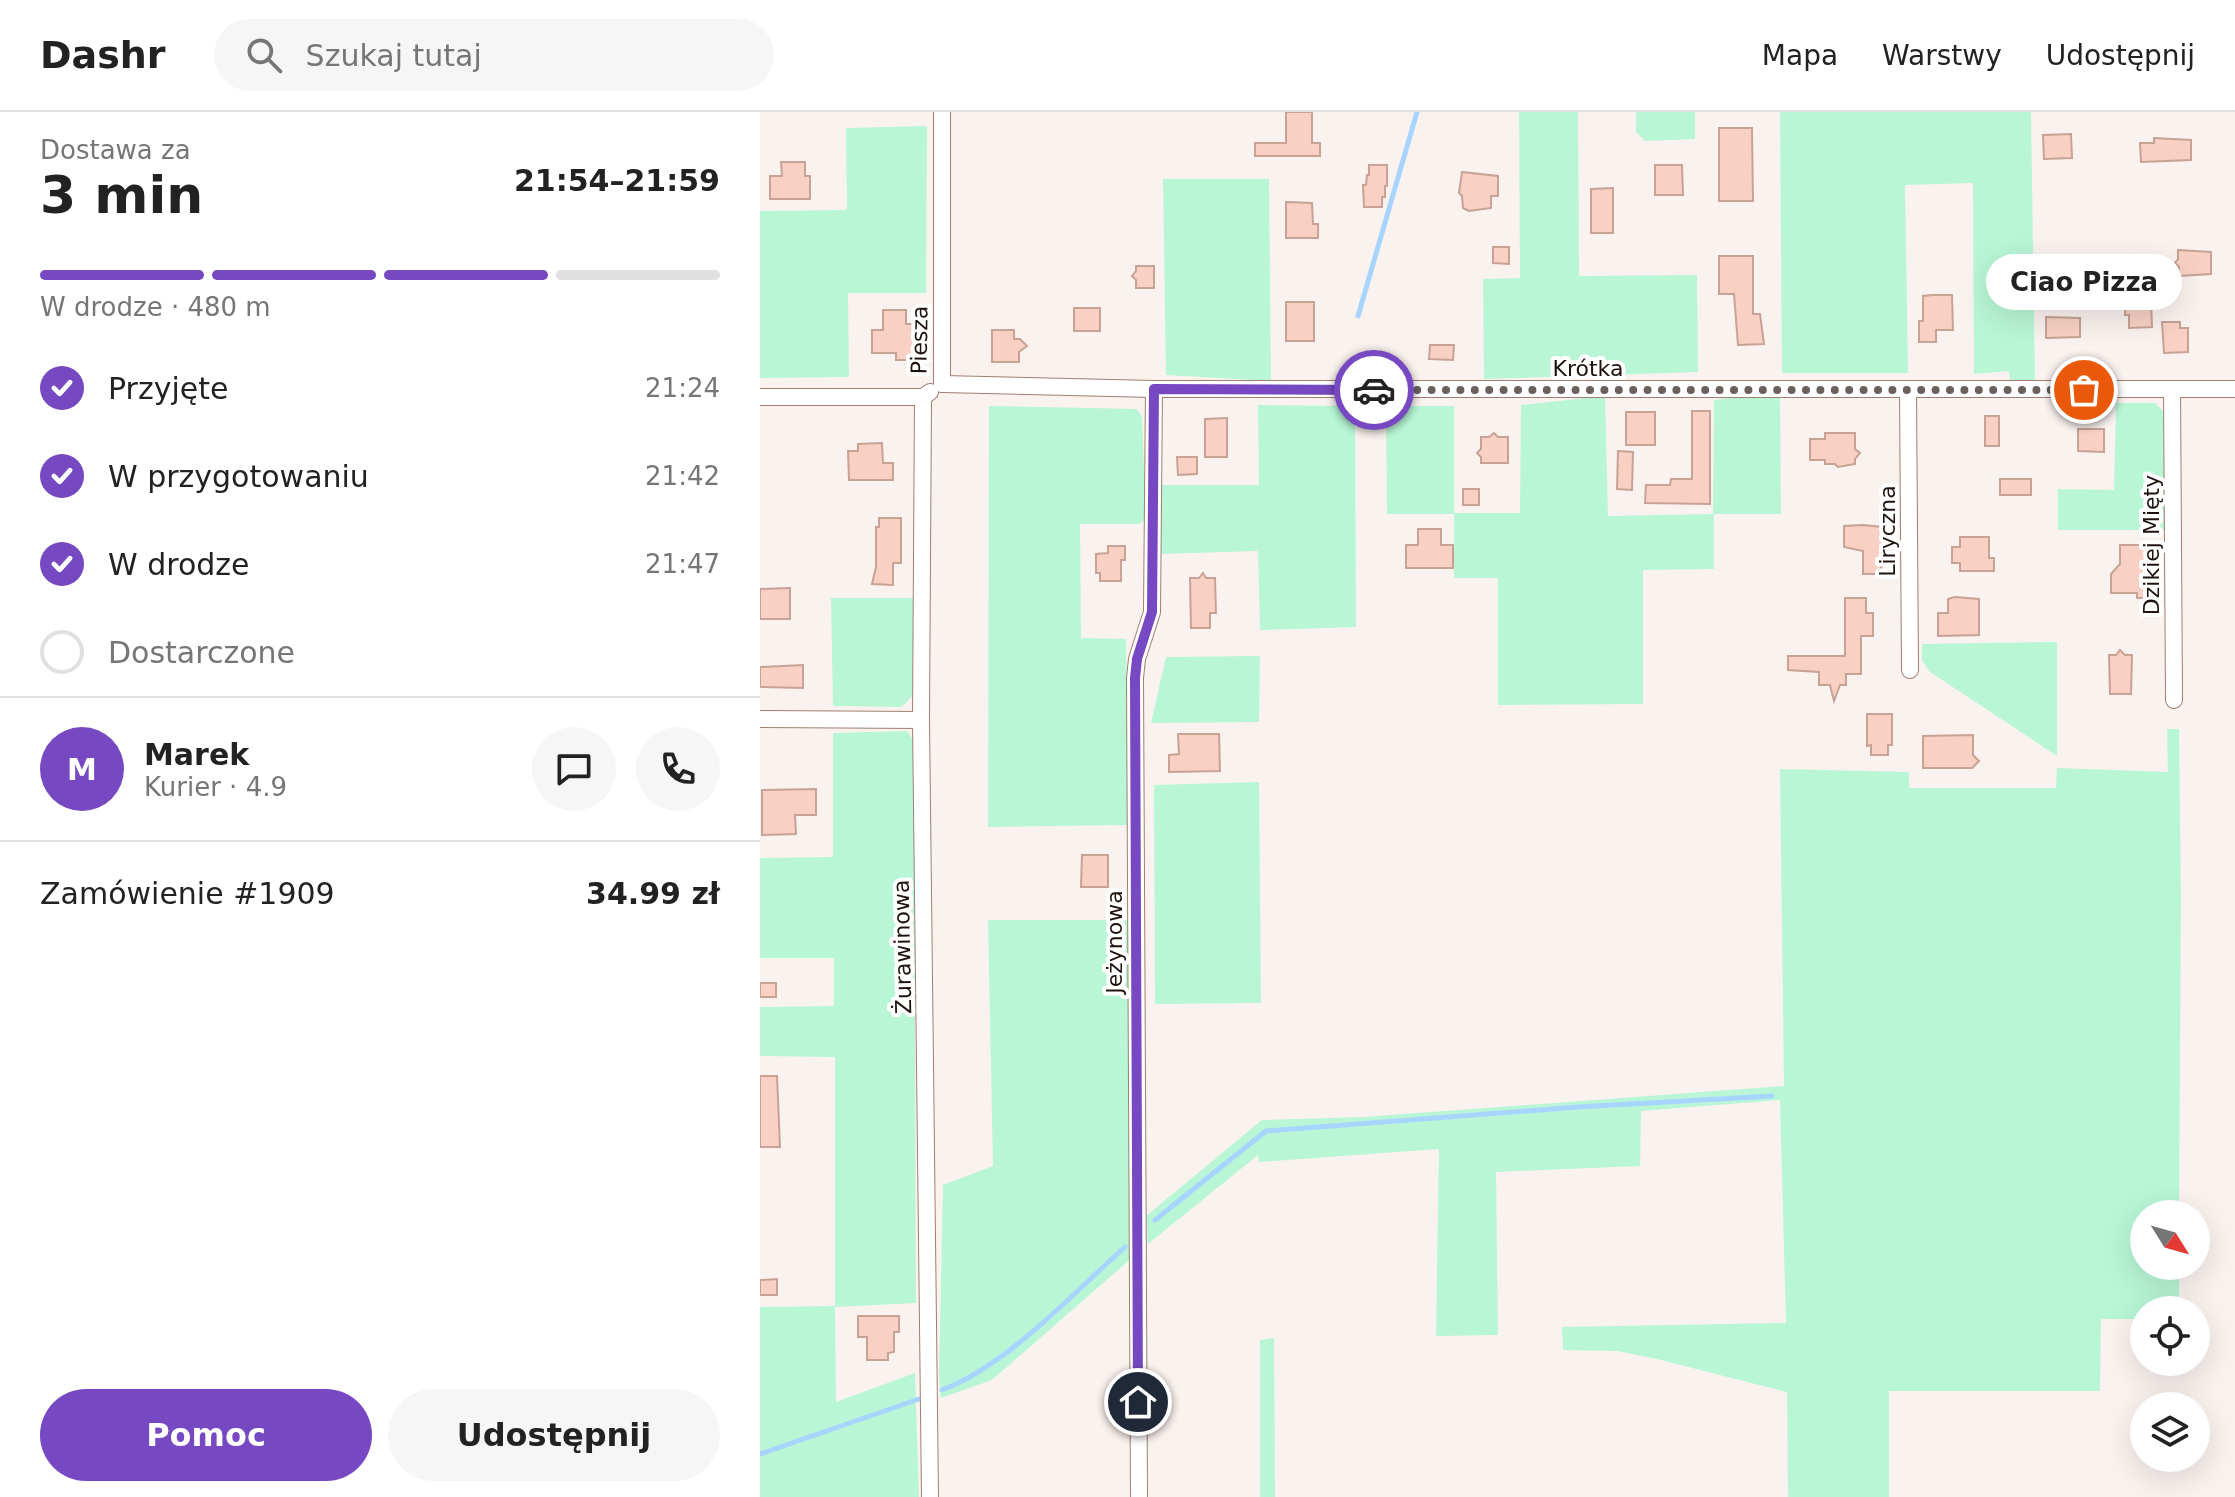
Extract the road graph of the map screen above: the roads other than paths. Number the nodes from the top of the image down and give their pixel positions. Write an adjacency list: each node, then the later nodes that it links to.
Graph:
1 (942, 112): 2 (street, Piesza)
2 (942, 384): 3 (street, Krótka); 8 (street, Piesza)
3 (1154, 389): 6 (street, Krótka); 14 (street, Jeżynowa)
4 (2172, 389): 5 (street, Krótka); 6 (street, Krótka); 10 (street, Dzikiej Mięty)
5 (2235, 389)
6 (1908, 391): 9 (street, Liryczna)
7 (760, 397): 8 (street, Piesza)
8 (923, 397): 12 (street, Żurawinowa)
9 (1910, 670)
10 (2174, 700)
11 (760, 719): 12 (street)
12 (921, 720): 13 (street, Żurawinowa)
13 (930, 1497)
14 (1139, 1497)

